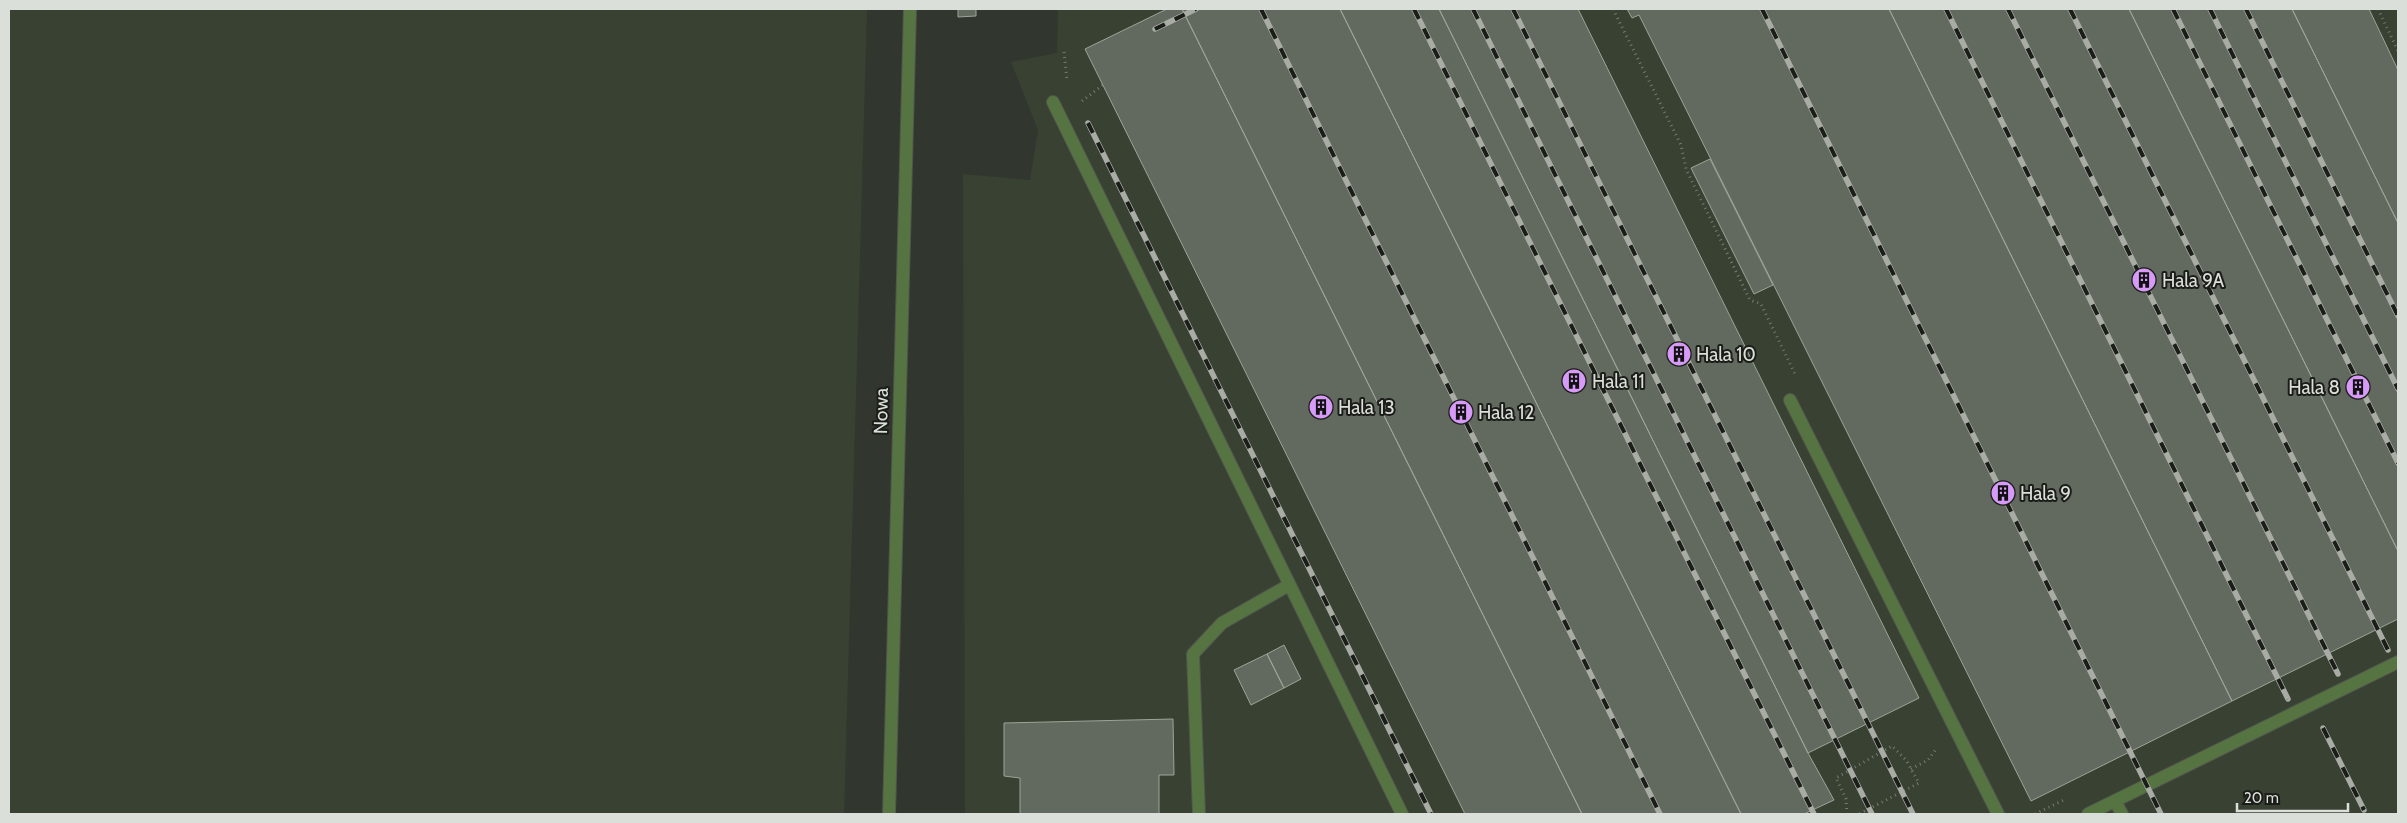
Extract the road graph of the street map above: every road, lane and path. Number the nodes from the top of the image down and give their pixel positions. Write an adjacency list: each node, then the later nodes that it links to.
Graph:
1 (910, 9): 11 (street, Nowa)
2 (2378, 9): 3 (path)
3 (2398, 51)
4 (1103, 85): 6 (path)
5 (1053, 102): 8 (street)
6 (1076, 106)
7 (1790, 400): 16 (street)
8 (1290, 585): 12 (street); 13 (street)
9 (2398, 662): 10 (street)
10 (2116, 801): 17 (street); 18 (street)
11 (889, 814)
12 (1199, 814)
13 (1402, 814)
14 (1847, 814): 15 (path)
15 (1859, 814)
16 (1998, 814)
17 (2088, 814)
18 (2122, 814)

